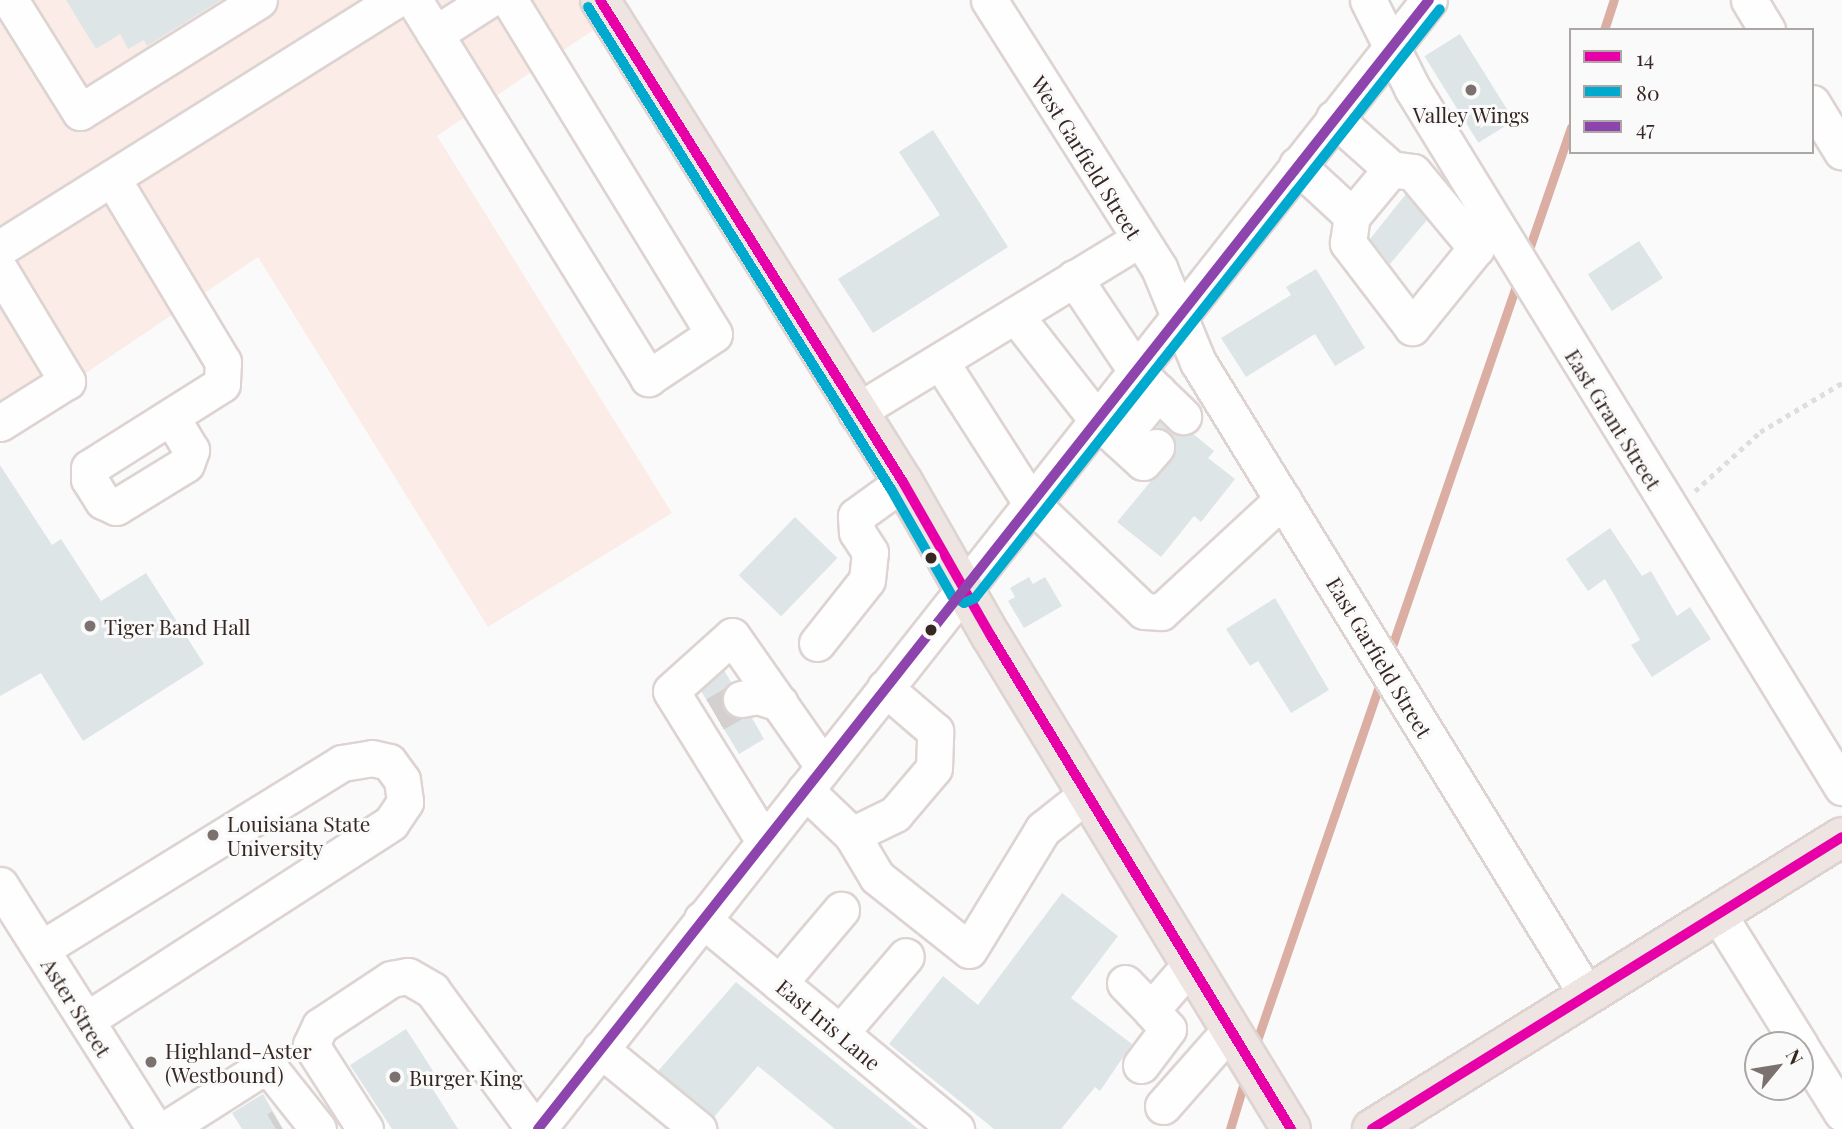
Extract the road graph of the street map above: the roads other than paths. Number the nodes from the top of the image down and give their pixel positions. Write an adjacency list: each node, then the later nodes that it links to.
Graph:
1 (10, 0): 2 (street)
2 (259, 0)
3 (396, 0): 21 (street)
4 (414, 0): 13 (street)
5 (488, 0): 13 (street)
6 (509, 0): 13 (street)
7 (600, 0): 33 (main road)
8 (989, 0): 23 (street, West Garfield Street)
9 (1368, 0): 14 (street, East Grant Street)
10 (1429, 0): 14 (street)
11 (1749, 0): 12 (street)
12 (1766, 28)
13 (435, 34)
14 (1391, 48): 16 (street); 17 (street, East Grant Street)
15 (1814, 106): 18 (street)
16 (1334, 118): 19 (street); 20 (street)
17 (1448, 142): 20 (street); 47 (street, East Grant Street)
18 (1842, 152)
19 (1297, 165): 22 (street); 28 (street)
20 (1402, 171): 22 (street); 22 (street)
21 (112, 178): 24 (street); 34 (street)
22 (1352, 216)
23 (1138, 240): 26 (street); 28 (street, West Garfield Street)
24 (0, 248)
25 (0, 270): 29 (street)
26 (1074, 278): 27 (street); 31 (street)
27 (1016, 314): 30 (street); 37 (street)
28 (1178, 317): 31 (street); 32 (street, East Garfield Street)
29 (13, 319): 35 (street)
30 (940, 361): 33 (street); 40 (street)
31 (1146, 381): 36 (street); 37 (street)
32 (1213, 386): 36 (street); 39 (street, East Garfield Street)
33 (856, 412): 38 (main road)
34 (171, 416)
35 (0, 424)
36 (1172, 428): 37 (street)
37 (1108, 430): 40 (street)
38 (903, 482): 41 (main road); 42 (street)
39 (1283, 499): 40 (street); 61 (street, East Garfield Street)
40 (1031, 503): 41 (street)
41 (964, 589): 43 (street); 48 (main road)
42 (817, 643)
43 (885, 688): 46 (street); 49 (street)
44 (780, 703): 45 (street); 45 (street); 46 (street)
45 (719, 717): 51 (street)
46 (814, 778): 49 (street); 51 (street)
47 (1842, 787)
48 (1087, 794): 49 (street); 58 (main road)
49 (852, 835)
50 (1842, 837): 54 (main road)
51 (764, 841): 55 (street)
52 (0, 885): 56 (street, Aster Street)
53 (841, 910): 59 (street)
54 (1718, 914): 61 (main road); 65 (street)
55 (702, 919): 59 (street, East Iris Lane); 67 (street)
56 (41, 949): 63 (street, Aster Street); 63 (street)
57 (906, 956): 66 (street)
58 (1190, 965): 62 (street); 64 (main road)
59 (779, 983): 66 (street, East Iris Lane)
60 (1125, 983): 62 (street)
61 (1587, 995): 80 (main road)
62 (1151, 1010): 68 (street)
63 (86, 1020): 74 (street, Aster Street)
64 (1230, 1030): 70 (street); 73 (main road)
65 (1791, 1031)
66 (840, 1033): 79 (street, East Iris Lane)
67 (600, 1049): 77 (street); 78 (street)
68 (1140, 1066)
69 (1814, 1067): 71 (street)
70 (1163, 1107)
71 (1842, 1112)
72 (302, 1122): 75 (street)
73 (1290, 1127)
74 (155, 1129)
75 (166, 1129)
76 (365, 1129): 77 (street)
77 (536, 1129)
78 (698, 1129)
79 (956, 1129)
80 (1372, 1129)

